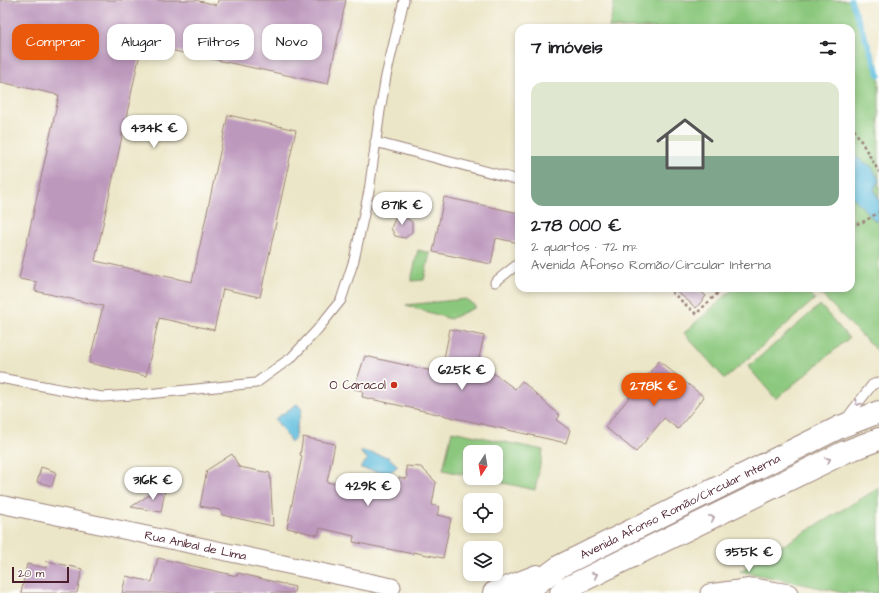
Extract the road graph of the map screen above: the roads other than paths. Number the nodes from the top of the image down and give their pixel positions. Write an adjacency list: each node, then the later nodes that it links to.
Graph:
1 (404, 0): 2 (lane)
2 (375, 142): 3 (lane); 6 (lane)
3 (515, 179)
4 (515, 265): 5 (lane)
5 (495, 282)
6 (0, 378)
7 (879, 382): 9 (lane, Avenida Afonso Romão/Circular Interna, one-way to 9)
8 (879, 412): 9 (main road, Avenida Afonso Romão/Circular Interna)
9 (840, 427): 12 (main road, Avenida Afonso Romão/Circular Interna)
10 (879, 439): 16 (main road, Avenida Afonso Romão/Circular Interna, one-way to 10)
11 (0, 504): 13 (street, Rua Aníbal de Lima)
12 (560, 566): 14 (main road); 15 (main road, Avenida Afonso Romão/Circular Interna)
13 (392, 587)
14 (494, 593)
15 (524, 593)
16 (561, 593)
17 (709, 593): 18 (street)
18 (789, 593)

